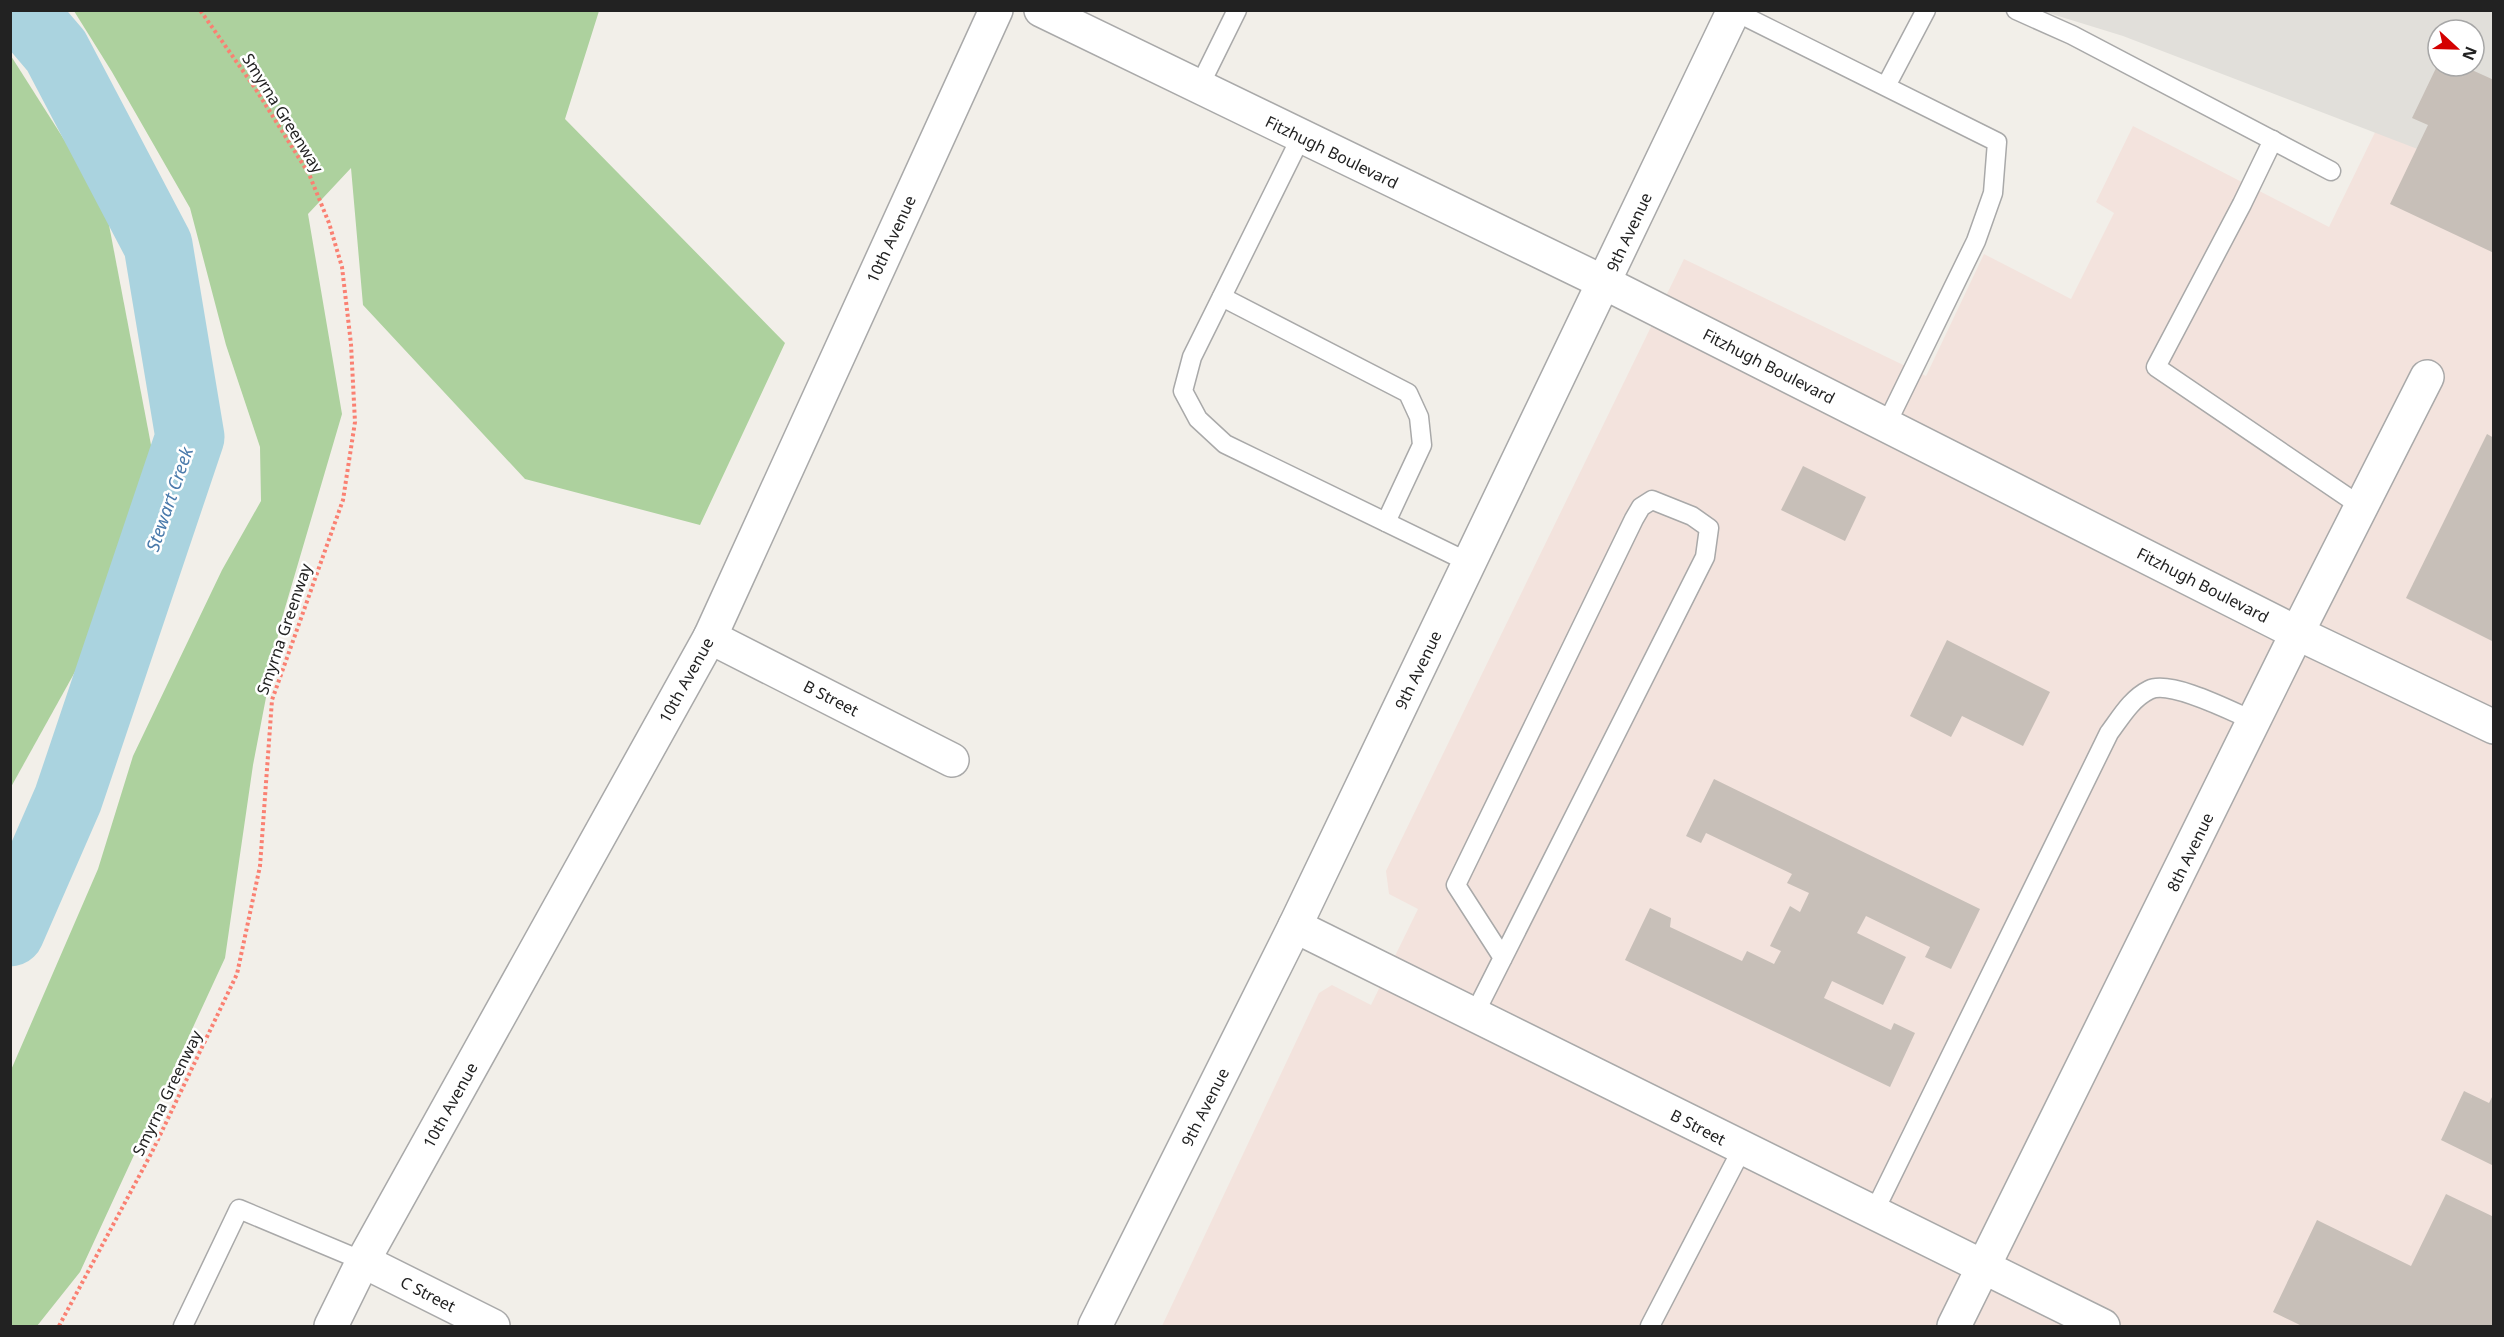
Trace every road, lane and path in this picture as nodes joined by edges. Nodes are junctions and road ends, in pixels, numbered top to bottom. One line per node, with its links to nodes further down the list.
1 (200, 10): 32 (path, Smyrna Greenway)
2 (996, 10): 21 (street, 10th Avenue)
3 (1041, 10): 9 (street, Fitzhugh Boulevard)
4 (1237, 10): 9 (lane)
5 (1926, 10): 8 (lane)
6 (2016, 10): 11 (lane)
7 (1734, 11): 8 (lane); 13 (street, 9th Avenue)
8 (1886, 86): 16 (lane)
9 (1199, 87): 10 (street, Fitzhugh Boulevard)
10 (1301, 137): 13 (street, Fitzhugh Boulevard); 14 (lane)
11 (2272, 140): 12 (lane); 17 (lane)
12 (2331, 171)
13 (1605, 284): 16 (street, Fitzhugh Boulevard); 19 (street, 9th Avenue)
14 (1222, 297): 18 (lane); 18 (lane)
15 (2427, 378): 17 (street, 8th Avenue)
16 (1886, 425): 20 (street, Fitzhugh Boulevard)
17 (2362, 507): 20 (street, 8th Avenue)
18 (1386, 522): 19 (lane)
19 (1470, 563): 25 (street, 9th Avenue)
20 (2297, 633): 22 (street, 8th Avenue); 23 (street, Fitzhugh Boulevard)
21 (710, 637): 24 (street, B Street); 30 (street, 10th Avenue)
22 (2254, 721): 29 (lane); 31 (street, 8th Avenue)
23 (2493, 728)
24 (952, 760)
25 (1295, 926): 27 (street, B Street); 36 (street, 9th Avenue)
26 (1503, 958): 26 (lane); 27 (lane)
27 (1474, 1015): 28 (street, B Street)
28 (1742, 1149): 29 (street, B Street); 37 (lane)
29 (1873, 1214): 31 (street, B Street)
30 (363, 1261): 33 (lane); 34 (street, 10th Avenue); 35 (street, C Street)
31 (1984, 1269): 38 (street, 8th Avenue); 39 (street, B Street)
32 (59, 1326)
33 (183, 1326)
34 (331, 1326)
35 (493, 1326)
36 (1095, 1326)
37 (1650, 1326)
38 (1954, 1326)
39 (2103, 1326)

